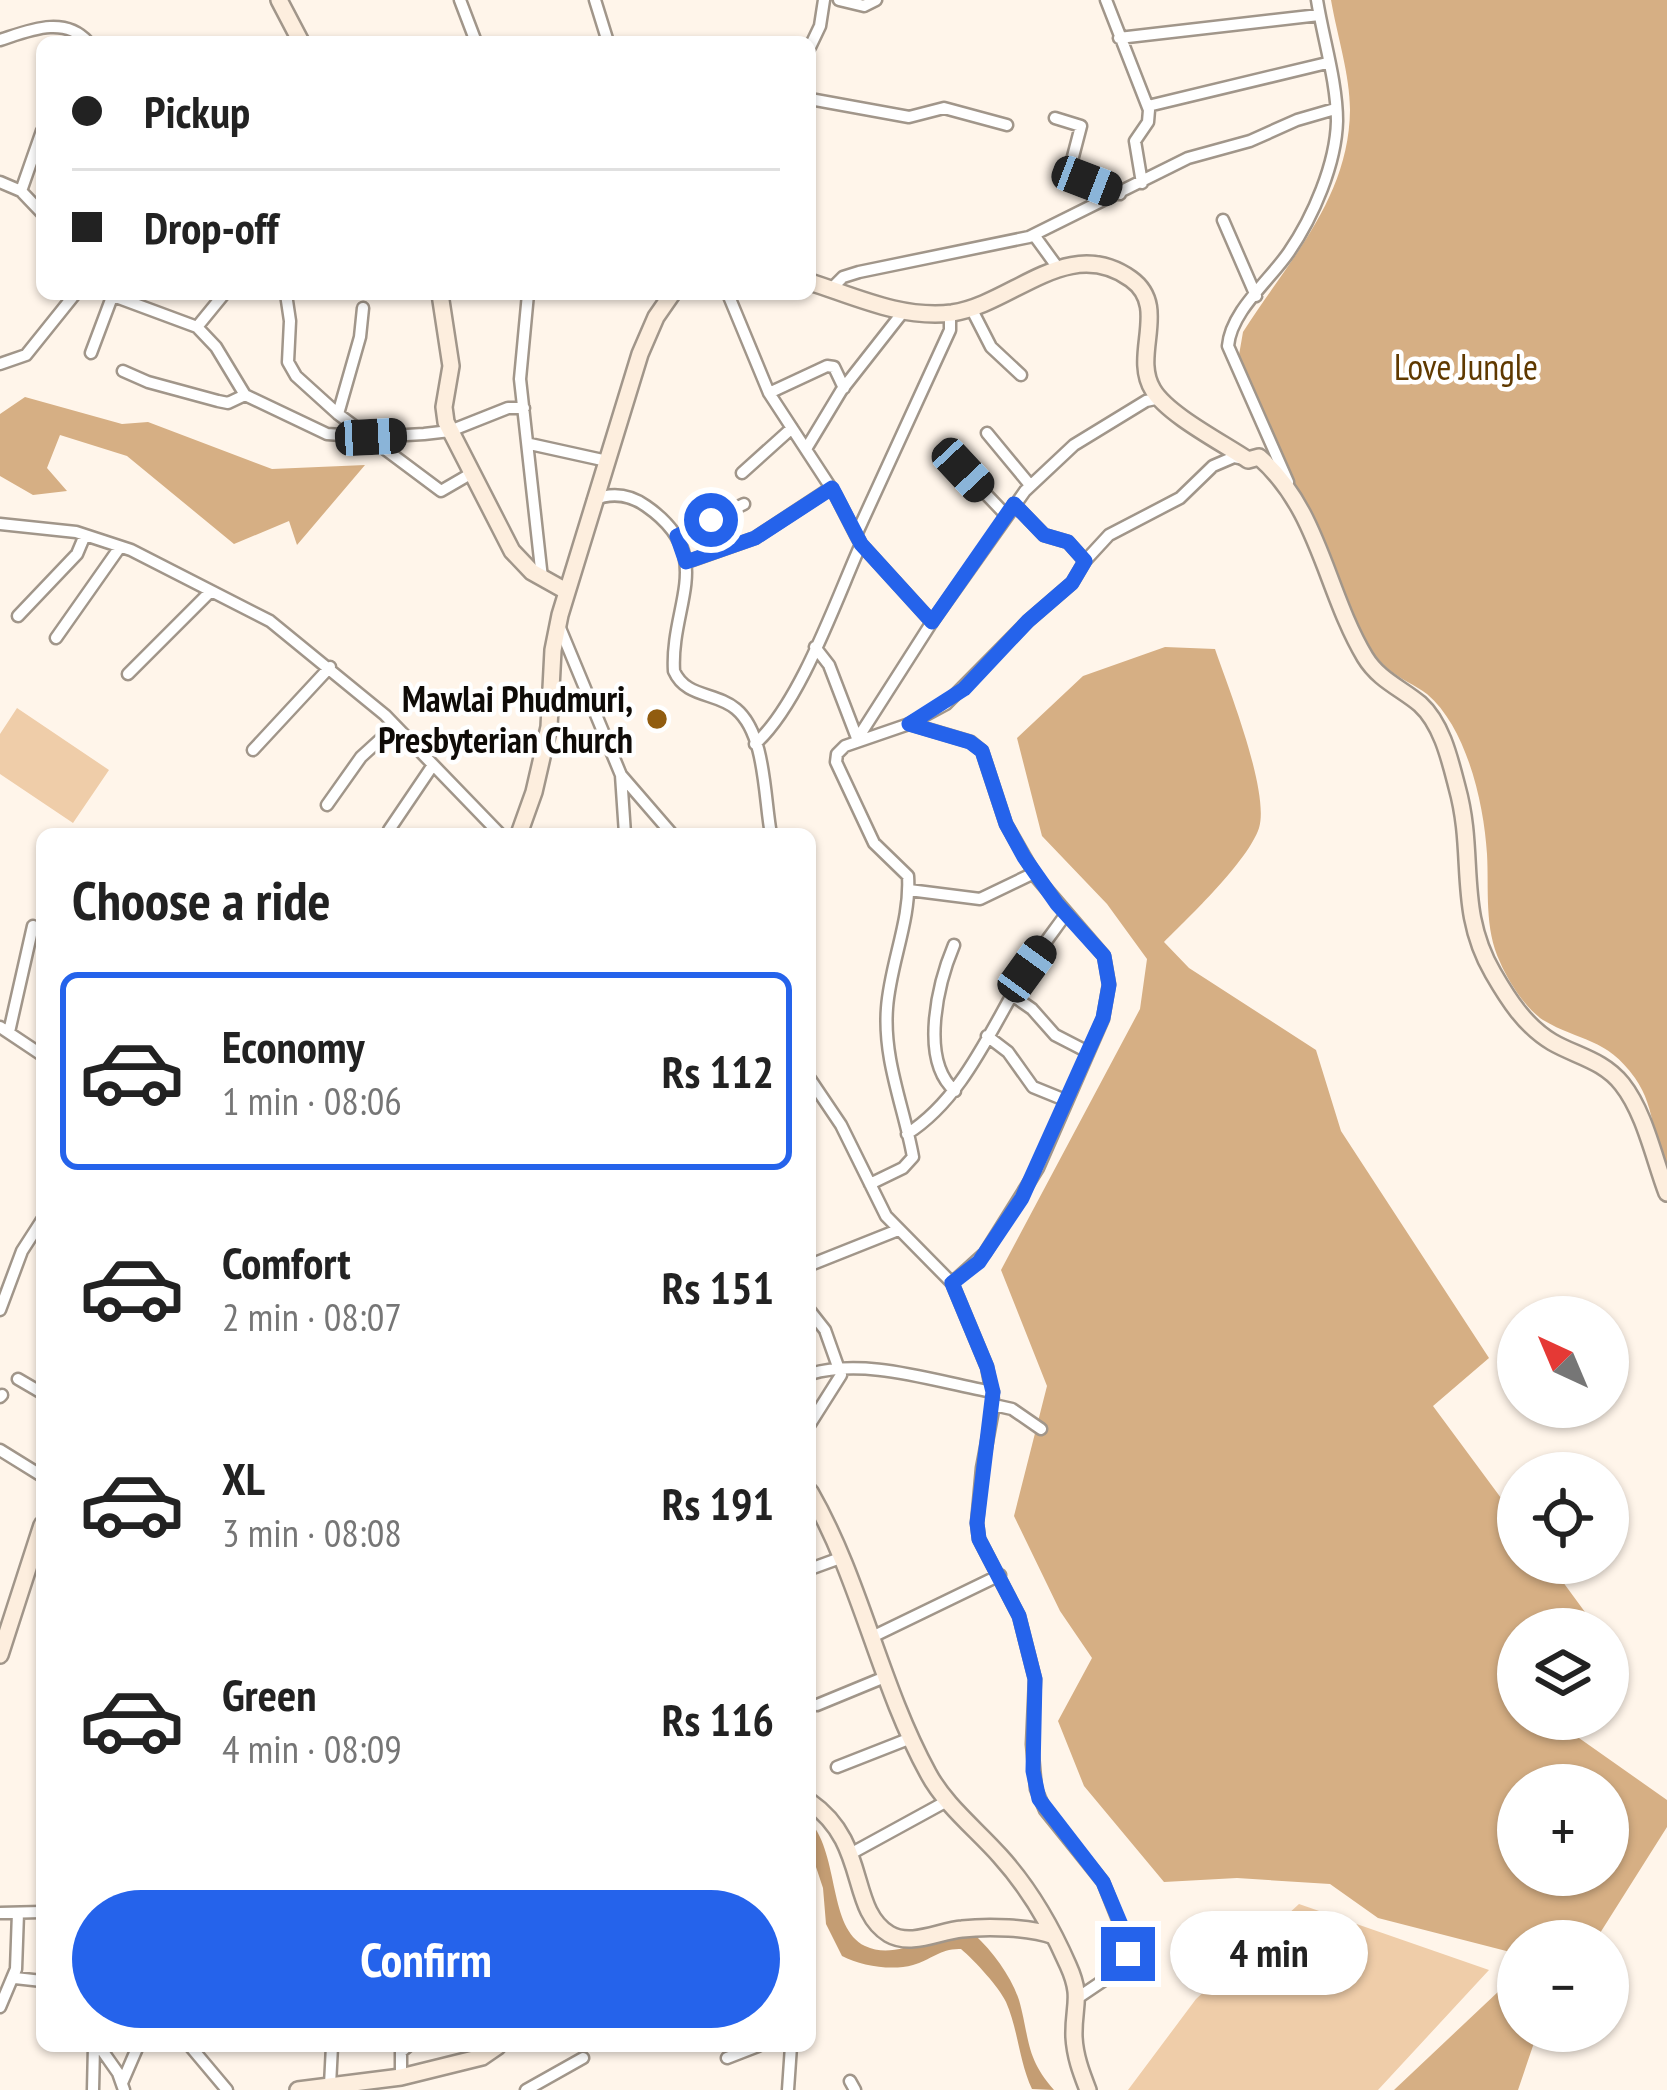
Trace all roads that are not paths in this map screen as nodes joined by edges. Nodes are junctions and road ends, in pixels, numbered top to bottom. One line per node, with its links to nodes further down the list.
1 (279, 0): 11 (street)
2 (460, 0): 12 (street)
3 (595, 0): 13 (street)
4 (824, 0): 14 (street)
5 (839, 0): 6 (street)
6 (876, 0)
7 (1106, 0): 15 (street)
8 (1317, 0): 9 (street)
9 (1319, 15): 15 (street); 17 (street)
10 (69, 36): 16 (street)
11 (298, 36)
12 (474, 36)
13 (606, 36)
14 (815, 36)
15 (1119, 38): 19 (street)
16 (0, 40)
17 (1327, 63): 19 (street); 20 (street)
18 (816, 100): 22 (street)
19 (1148, 106): 25 (street)
20 (1335, 109): 25 (street); 34 (street)
21 (1055, 118): 27 (street)
22 (1006, 125)
23 (36, 148): 26 (street)
24 (0, 182): 26 (street)
25 (1142, 183): 27 (street)
26 (21, 191): 28 (street)
27 (1120, 194): 30 (street)
28 (36, 207)
29 (1223, 220): 34 (street)
30 (1034, 235): 31 (street); 33 (street)
31 (1058, 268): 45 (street); 56 (street)
32 (816, 284): 33 (street)
33 (831, 289): 46 (street)
34 (1256, 296): 74 (street)
35 (70, 300): 50 (street)
36 (108, 300): 49 (street)
37 (124, 300): 48 (street)
38 (219, 300): 48 (street)
39 (287, 300): 58 (street)
40 (441, 300): 60 (street)
41 (527, 300): 57 (street)
42 (668, 300): 66 (street)
43 (730, 300): 54 (street)
44 (363, 308): 58 (street)
45 (971, 308): 47 (street); 52 (street)
46 (903, 312): 47 (street); 53 (street)
47 (950, 313): 79 (street)
48 (197, 327): 55 (street)
49 (91, 353)
50 (0, 364)
51 (123, 371): 55 (street)
52 (1021, 375)
53 (844, 388): 54 (street); 64 (street)
54 (769, 393): 59 (street)
55 (245, 395): 62 (street)
56 (1160, 398): 65 (street); 70 (street)
57 (524, 408): 60 (street); 63 (street)
58 (338, 414): 62 (street)
59 (792, 428): 64 (street); 69 (street)
60 (450, 431): 62 (street); 68 (street)
61 (987, 433): 70 (street)
62 (371, 437): 68 (street)
63 (530, 444): 66 (street); 83 (street)
64 (806, 448): 71 (street)
65 (1248, 460): 74 (street); 81 (street)
66 (608, 461): 72 (street)
67 (963, 470): 75 (street)
68 (472, 473): 83 (street)
69 (742, 473)
70 (1030, 485): 75 (street)
71 (832, 488): 79 (street); 82 (street)
72 (593, 500): 78 (street); 84 (street)
73 (745, 504): 78 (street)
74 (1300, 507): 122 (street)
75 (1010, 509): 81 (street); 87 (street)
76 (0, 524): 77 (street)
77 (85, 535): 80 (street); 86 (street)
78 (677, 536): 82 (street)
79 (858, 539): 87 (street); 90 (street)
80 (120, 547): 85 (street); 89 (street)
81 (1085, 561): 93 (street)
82 (686, 562): 96 (street)
83 (542, 578): 84 (street)
84 (566, 591): 88 (street)
85 (210, 592): 91 (street); 92 (street)
86 (18, 616)
87 (932, 622): 95 (street)
88 (558, 624): 99 (street); 103 (street)
89 (56, 638)
90 (815, 647): 95 (street); 96 (street)
91 (329, 667): 94 (street); 97 (street)
92 (128, 674)
93 (909, 724): 95 (street); 107 (street)
94 (394, 726): 98 (street); 100 (street)
95 (856, 739): 108 (street)
96 (755, 744): 106 (street)
97 (254, 750)
98 (434, 765): 101 (street); 102 (street)
99 (621, 775): 104 (street); 105 (street)
100 (327, 805)
101 (390, 828)
102 (494, 828)
103 (521, 828)
104 (625, 828)
105 (667, 828)
106 (770, 828)
107 (1034, 873): 108 (street); 109 (street)
108 (909, 890): 120 (street)
109 (1066, 914): 112 (street); 116 (street)
110 (33, 926): 113 (street)
111 (954, 945): 118 (street)
112 (1012, 995): 114 (street); 116 (street)
113 (5, 1029): 115 (street)
114 (987, 1036): 118 (street); 119 (street)
115 (36, 1051)
116 (1088, 1052): 119 (street)
117 (816, 1088): 121 (street)
118 (955, 1091): 120 (street)
119 (1065, 1100): 126 (street)
120 (908, 1134): 121 (street)
121 (870, 1184): 124 (street)
122 (1667, 1193)
123 (36, 1229): 127 (street)
124 (898, 1230): 125 (street); 126 (street)
125 (816, 1263)
126 (952, 1283): 133 (street)
127 (0, 1310)
128 (816, 1319): 129 (street)
129 (837, 1367): 130 (street); 133 (street); 134 (street)
130 (816, 1372)
131 (18, 1378): 132 (street)
132 (36, 1389)
133 (993, 1399): 135 (street); 142 (street)
134 (816, 1415)
135 (1041, 1429)
136 (0, 1450): 137 (street)
137 (36, 1471)
138 (816, 1504): 140 (street)
139 (36, 1544): 144 (street)
140 (843, 1557): 141 (street); 143 (street)
141 (816, 1567)
142 (1000, 1575): 143 (street); 158 (street)
143 (872, 1636): 145 (street)
144 (0, 1655)
145 (885, 1677): 146 (street); 147 (street)
146 (817, 1705)
147 (911, 1738): 148 (street); 149 (street)
148 (837, 1767)
149 (947, 1801): 151 (street); 155 (street)
150 (816, 1811): 151 (street)
151 (852, 1852): 155 (street)
152 (36, 1912): 154 (street)
153 (0, 1913): 154 (street)
154 (17, 1913): 156 (street)
155 (1054, 1936): 158 (street)
156 (14, 1978): 157 (street); 159 (street)
157 (36, 1980)
158 (1079, 1997): 182 (street)
159 (0, 2007)
160 (96, 2052): 177 (street)
161 (100, 2052): 175 (street)
162 (136, 2052): 175 (street)
163 (196, 2052): 172 (street)
164 (209, 2052): 172 (street)
165 (332, 2052): 174 (street)
166 (401, 2052): 173 (street)
167 (489, 2052): 173 (street)
168 (742, 2052): 171 (street)
169 (791, 2052): 181 (street)
170 (583, 2058): 180 (street)
171 (727, 2058)
172 (203, 2060): 178 (street)
173 (400, 2077): 176 (street)
174 (329, 2085): 176 (street); 179 (street)
175 (123, 2086)
176 (365, 2086)
177 (93, 2090)
178 (226, 2090)
179 (298, 2090)
180 (526, 2090)
181 (788, 2090)
182 (1088, 2090)

